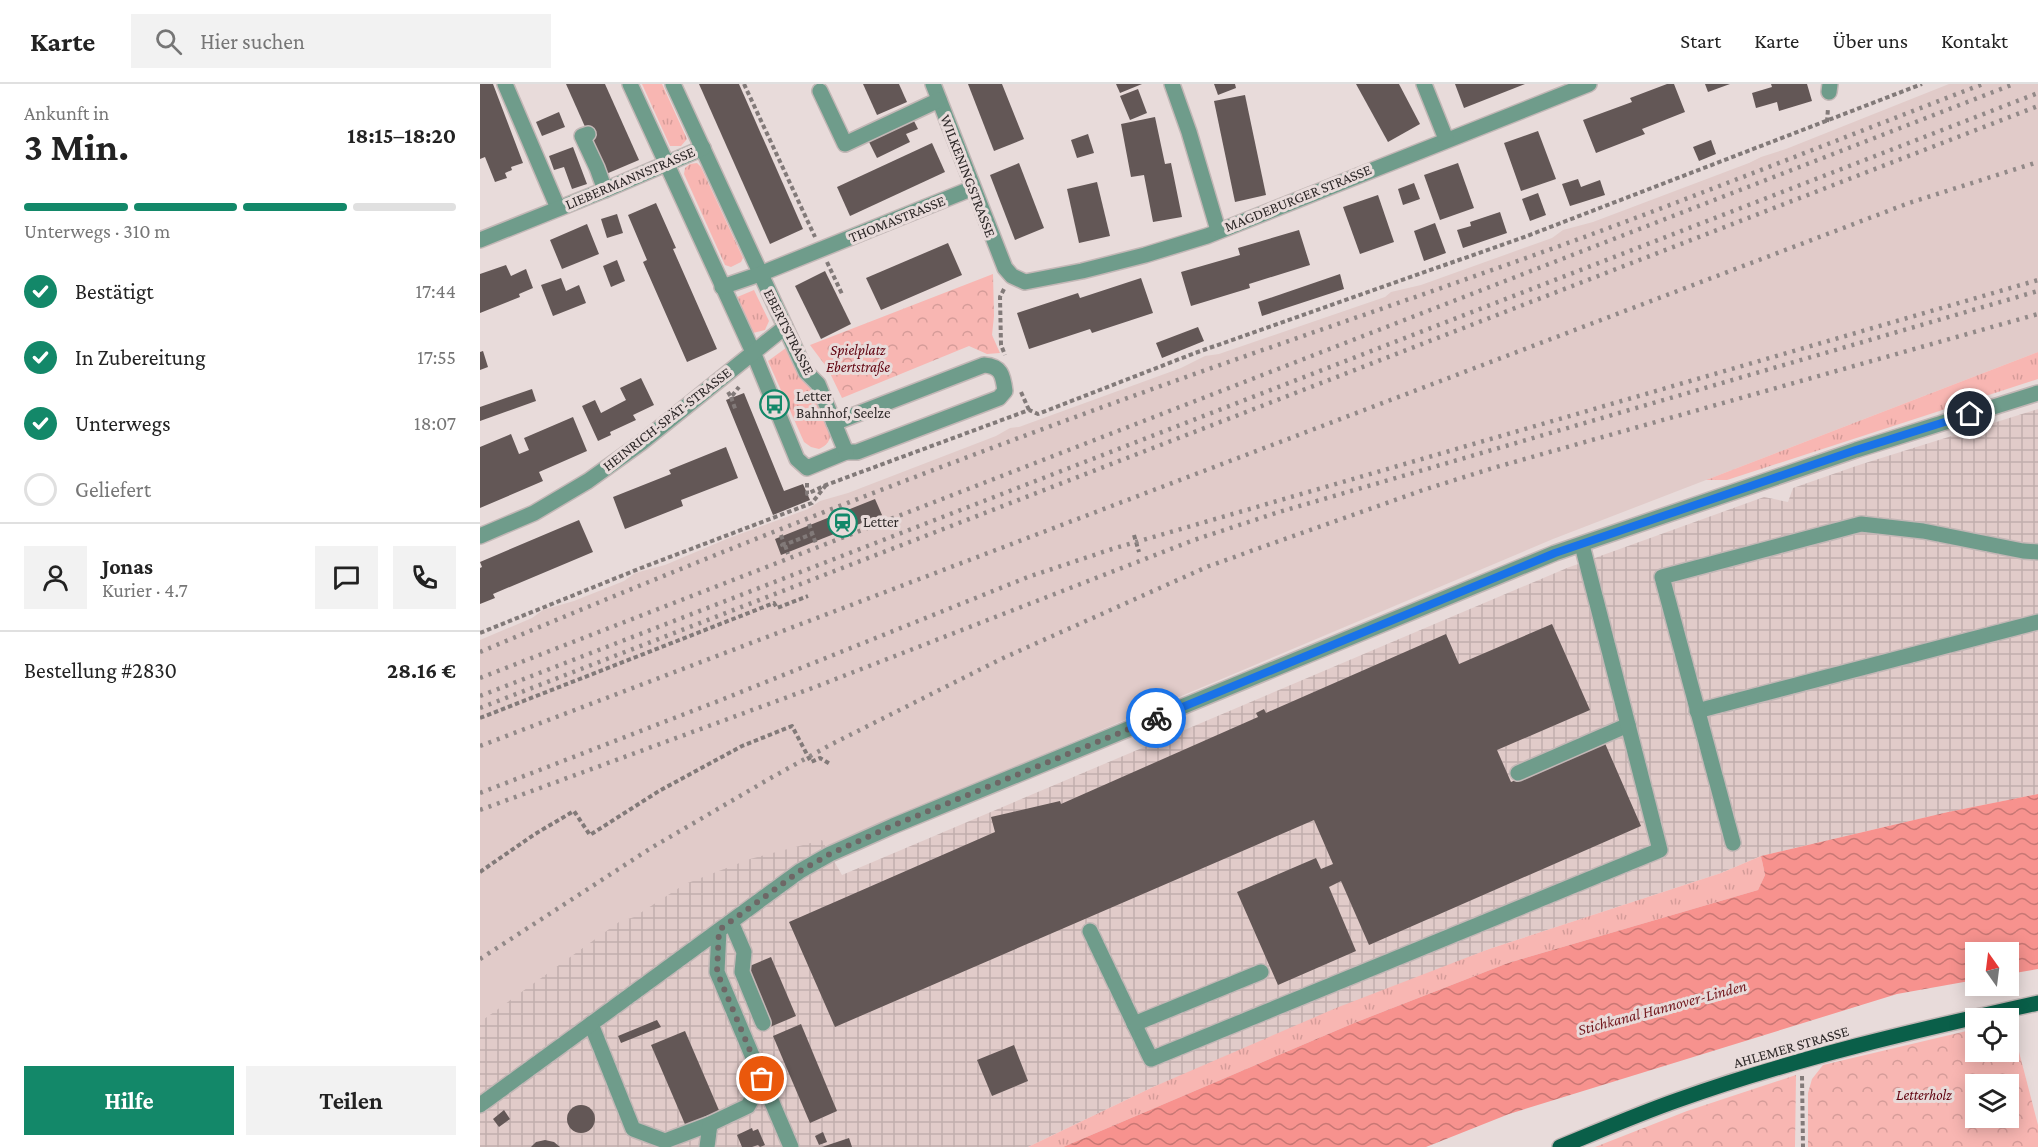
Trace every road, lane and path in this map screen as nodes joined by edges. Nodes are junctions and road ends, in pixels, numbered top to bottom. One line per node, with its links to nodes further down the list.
1 (506, 84): 18 (street, LIEBERMANNSTRASSE)
2 (630, 84): 15 (street)
3 (673, 84): 14 (street, EBERTSTRASSE)
4 (744, 84): 21 (path)
5 (933, 84): 11 (street, WILKENINGSTRASSE)
6 (1172, 84): 19 (street)
7 (1424, 84): 13 (street)
8 (1589, 84): 13 (street, MAGDEBURGER STRASSE)
9 (1922, 84): 32 (path)
10 (820, 91): 11 (street)
11 (939, 100): 16 (street, WILKENINGSTRASSE)
12 (588, 134): 17 (street)
13 (1446, 139): 19 (street, MAGDEBURGER STRASSE)
14 (703, 148): 15 (street, LIEBERMANNSTRASSE); 23 (street, EBERTSTRASSE)
15 (667, 164): 17 (street, LIEBERMANNSTRASSE); 24 (street)
16 (973, 188): 21 (street, THOMASTRASSE); 22 (street, WILKENINGSTRASSE)
17 (604, 190): 18 (street, LIEBERMANNSTRASSE)
18 (558, 208): 20 (street, LIEBERMANNSTRASSE)
19 (1218, 230): 22 (street, MAGDEBURGER STRASSE)
20 (480, 240)
21 (821, 249): 23 (street, THOMASTRASSE); 25 (path)
22 (1008, 272): 28 (path)
23 (760, 274): 24 (street, THOMASTRASSE); 26 (street, EBERTSTRASSE)
24 (722, 287): 27 (street)
25 (842, 294)
26 (785, 327): 27 (street, HEINRICH-SPÄT-STRASSE); 34 (street, EBERTSTRASSE)
27 (753, 352): 35 (street); 40 (street, HEINRICH-SPÄT-STRASSE)
28 (1005, 356)
29 (1019, 388): 32 (path)
30 (2038, 393): 43 (street)
31 (731, 397): 33 (path)
32 (1029, 410): 49 (path)
33 (736, 411)
34 (834, 423): 35 (street, EBERTSTRASSE); 35 (street)
35 (846, 452)
36 (809, 524): 37 (path)
37 (812, 534): 41 (path); 42 (path)
38 (781, 535): 46 (path)
39 (1134, 535): 44 (path)
40 (480, 536)
41 (789, 543)
42 (816, 544)
43 (1582, 544): 52 (street); 57 (street)
44 (1139, 552)
45 (2038, 552): 50 (street)
46 (788, 554)
47 (808, 596): 51 (path)
48 (2038, 622): 50 (street)
49 (480, 633)
50 (1697, 711): 55 (street)
51 (480, 718)
52 (1628, 725): 54 (street); 63 (street)
53 (830, 764): 56 (path)
54 (1518, 773)
55 (1733, 843)
56 (480, 872)
57 (725, 926): 61 (street); 62 (street); 65 (street)
58 (1090, 931): 63 (street)
59 (1261, 972): 63 (street)
60 (2038, 1003): 64 (main road, AHLEMER STRASSE)
61 (763, 1023)
62 (591, 1024): 66 (street); 67 (street)
63 (1134, 1024)
64 (1802, 1061): 70 (main road, AHLEMER STRASSE); 71 (path)
65 (762, 1079): 67 (street); 69 (street)
66 (480, 1105)
67 (710, 1124): 68 (street)
68 (707, 1147)
69 (791, 1147)
70 (1560, 1147)
71 (1803, 1147)

